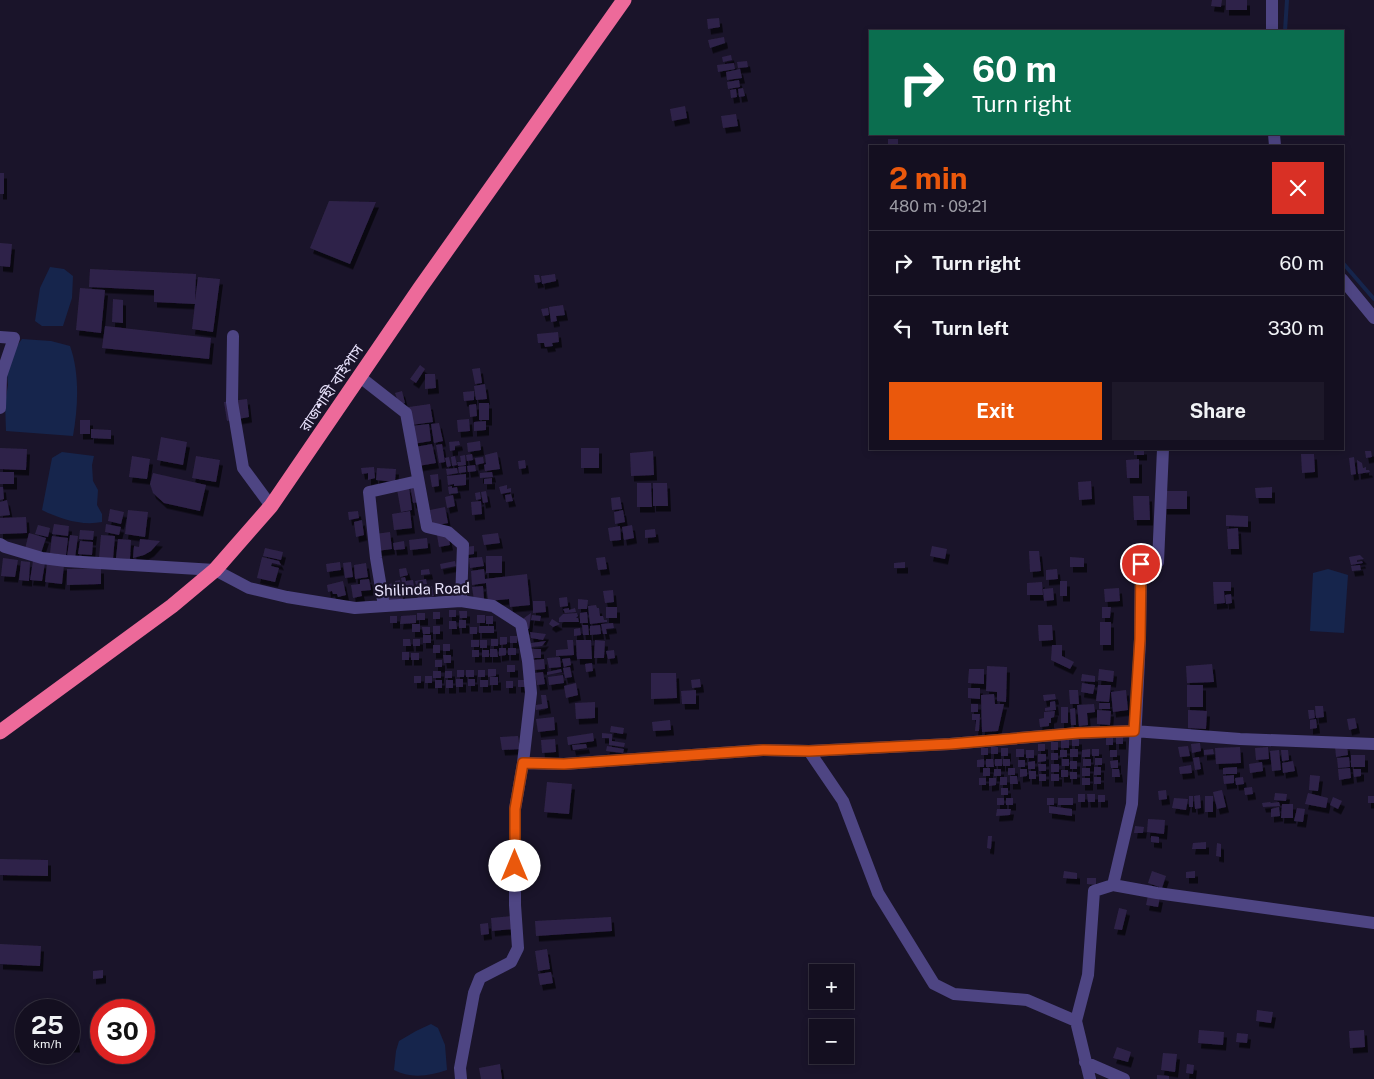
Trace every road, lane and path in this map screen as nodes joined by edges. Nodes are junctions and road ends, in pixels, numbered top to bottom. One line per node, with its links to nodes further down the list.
1 (624, 0): 8 (highway, রাজশাহী বাইপাস)
2 (1272, 0): 3 (street)
3 (1272, 30)
4 (1344, 281): 5 (street)
5 (1374, 318)
6 (233, 336): 12 (street)
7 (0, 337): 9 (street)
8 (360, 377): 11 (street); 12 (highway, রাজশাহী বাইপাস)
9 (0, 408)
10 (1163, 450): 17 (street)
11 (418, 481): 15 (street); 16 (street)
12 (271, 506): 14 (highway, রাজশাহী বাইপাস)
13 (0, 544): 14 (street)
14 (215, 570): 16 (street, Shilinda Road); 18 (highway, রাজশাহী বাইপাস)
15 (461, 601): 16 (street, Shilinda Road); 21 (street, Shilinda Road)
16 (384, 606)
17 (1134, 731): 19 (street); 20 (street); 22 (street)
18 (0, 732)
19 (1374, 744)
20 (809, 751): 21 (street); 24 (street)
21 (523, 763): 26 (street, Shilinda Road)
22 (1113, 884): 23 (street); 24 (street)
23 (1374, 923)
24 (1076, 1021): 25 (street)
25 (1085, 1062): 27 (street); 28 (street)
26 (461, 1079)
27 (1090, 1079)
28 (1124, 1079)

